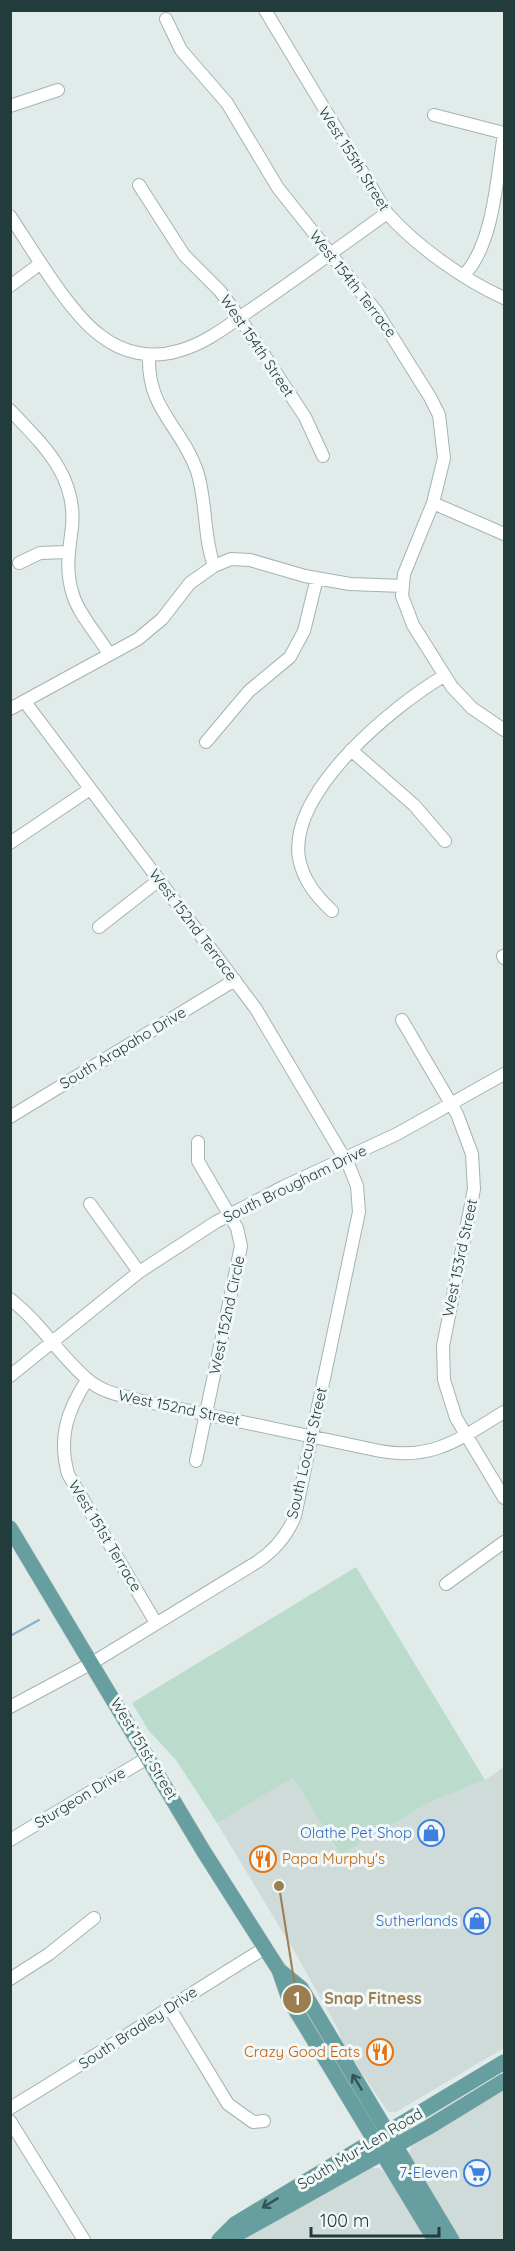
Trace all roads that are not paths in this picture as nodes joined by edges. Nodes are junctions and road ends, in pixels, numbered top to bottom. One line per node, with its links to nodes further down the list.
1 (265, 10): 8 (street, West 155th Street)
2 (166, 19): 10 (street, West 154th Terrace)
3 (58, 90): 4 (street)
4 (10, 106)
5 (434, 115): 6 (street)
6 (504, 134): 12 (street)
7 (139, 185): 15 (street, West 154th Street)
8 (387, 213): 10 (street); 12 (street, West 155th Street)
9 (10, 216): 11 (street)
10 (330, 254): 15 (street); 19 (street, West 154th Terrace)
11 (41, 263): 13 (street); 16 (street)
12 (464, 275): 14 (street, West 155th Street)
13 (10, 286)
14 (504, 298)
15 (239, 317): 16 (street); 18 (street, West 154th Street)
16 (149, 355): 23 (street)
17 (12, 415): 21 (street)
18 (323, 456)
19 (433, 503): 20 (street); 25 (street)
20 (504, 534)
21 (67, 552): 22 (street); 26 (street)
22 (19, 563)
23 (214, 566): 24 (street); 26 (street)
24 (317, 578): 25 (street); 31 (street)
25 (403, 585): 27 (street)
26 (109, 654): 28 (street)
27 (444, 676): 30 (street); 32 (street)
28 (25, 702): 29 (street); 33 (street, West 152nd Terrace)
29 (10, 709)
30 (504, 730)
31 (206, 742)
32 (351, 750): 34 (street); 37 (street)
33 (90, 789): 35 (street); 36 (street, West 152nd Terrace)
34 (445, 841)
35 (10, 843)
36 (159, 880): 38 (street); 39 (street, West 152nd Terrace)
37 (332, 911)
38 (99, 927)
39 (235, 980): 43 (street, South Arapaho Drive); 45 (street, West 152nd Terrace)
40 (402, 1020): 42 (street, West 153rd Street)
41 (504, 1074): 42 (street, South Brougham Drive)
42 (452, 1106): 45 (street, South Brougham Drive); 55 (street, West 153rd Street)
43 (10, 1117)
44 (198, 1142): 47 (street, West 152nd Circle)
45 (344, 1159): 47 (street, South Brougham Drive); 56 (street, South Locust Street)
46 (90, 1204): 48 (street)
47 (229, 1215): 48 (street, South Brougham Drive); 54 (street, West 152nd Circle)
48 (139, 1272): 50 (street, South Brougham Drive)
49 (10, 1299): 50 (street, West 152nd Street)
50 (53, 1341): 51 (street, South Brougham Drive); 52 (street, West 152nd Street)
51 (10, 1376)
52 (87, 1380): 54 (street, West 152nd Street); 62 (street, West 151st Terrace)
53 (504, 1412): 55 (street, West 152nd Street)
54 (206, 1414): 56 (street, West 152nd Street); 57 (street, West 152nd Circle)
55 (466, 1435): 56 (street, West 152nd Street); 58 (street, West 153rd Street)
56 (312, 1437): 62 (street, South Locust Street)
57 (195, 1461)
58 (504, 1498)
59 (10, 1528): 63 (main road, West 151st Street)
60 (504, 1542): 61 (street)
61 (446, 1584)
62 (156, 1623): 63 (street, South Locust Street)
63 (92, 1662): 64 (street, South Locust Street); 65 (main road, West 151st Street)
64 (10, 1707)
65 (149, 1756): 66 (street, Sturgeon Drive); 68 (main road, West 151st Street)
66 (10, 1840)
67 (94, 1918): 69 (street)
68 (265, 1948): 70 (street, South Bradley Drive); 78 (main road, West 151st Street)
69 (10, 1979)
70 (169, 2007): 75 (street, South Bradley Drive); 77 (street)
71 (504, 2062): 78 (main road, South Mur-Len Road)
72 (504, 2072): 74 (main road)
73 (504, 2081): 74 (main road, South Mur-Len Road)
74 (475, 2099): 78 (main road, South Mur-Len Road)
75 (10, 2108)
76 (10, 2121): 79 (street)
77 (264, 2121)
78 (385, 2143): 80 (main road, South Mur-Len Road, one-way to 80); 81 (main road, South Mur-Len Road); 82 (main road); 83 (main road)
79 (83, 2240)
80 (219, 2241)
81 (226, 2241)
82 (435, 2241)
83 (452, 2241)

